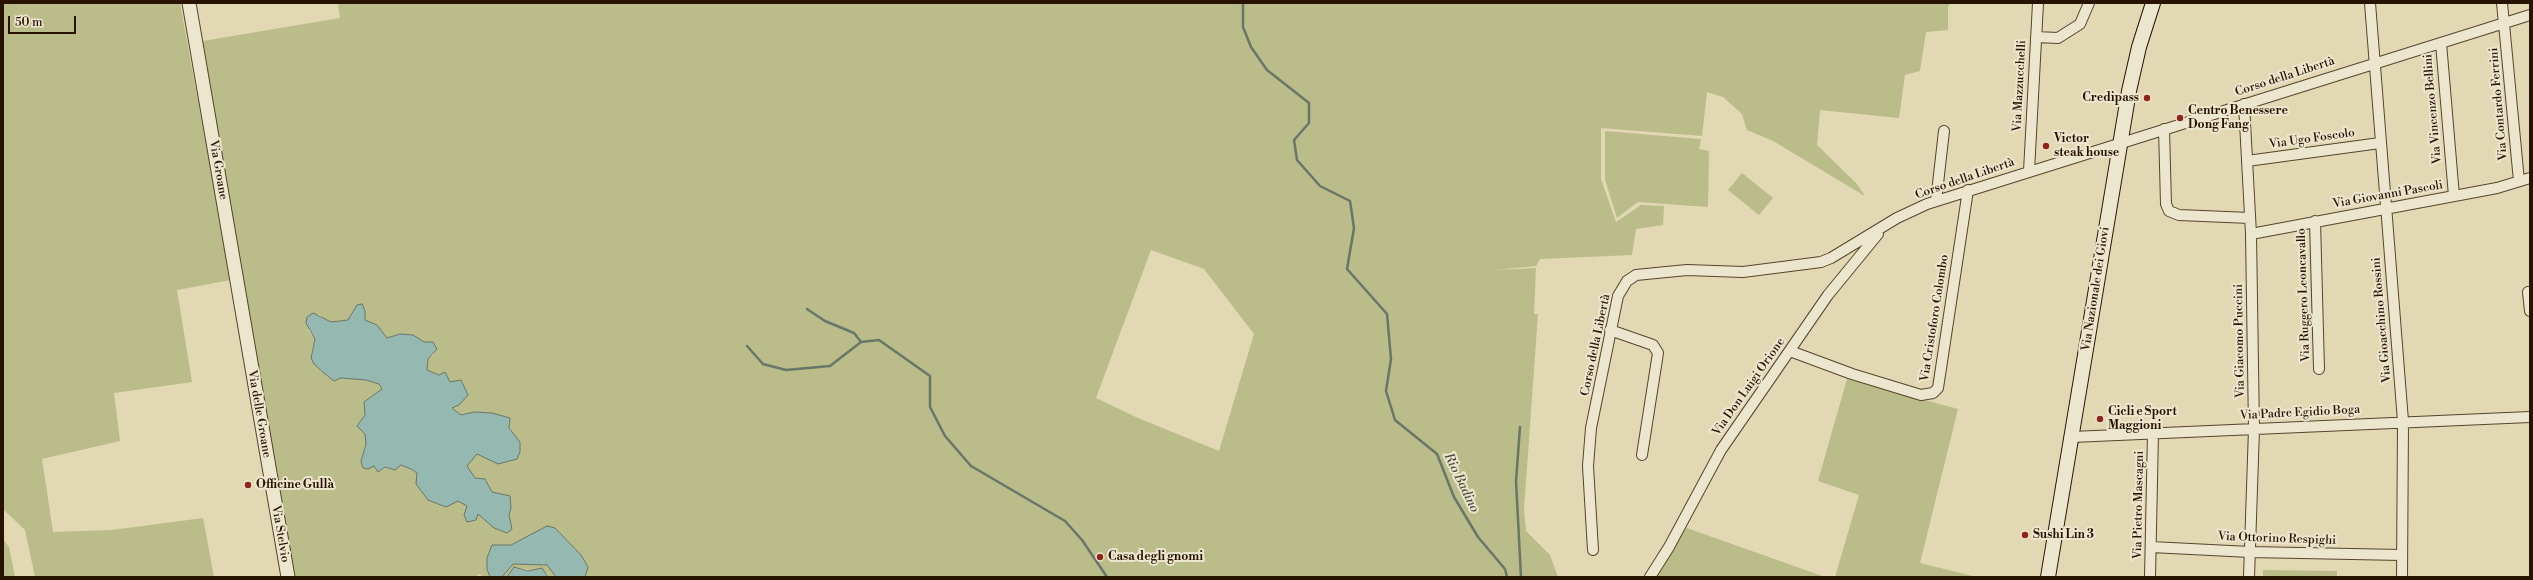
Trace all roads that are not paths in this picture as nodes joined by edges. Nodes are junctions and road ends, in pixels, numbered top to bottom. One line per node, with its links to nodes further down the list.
1 (189, 3): 32 (street, Via Groane)
2 (2038, 3): 9 (street, Via Mazzucchelli)
3 (2089, 3): 9 (street)
4 (2154, 3): 15 (main road, Via Nazionale dei Giovi)
5 (2370, 3): 11 (street, Via Gioacchino Rossini)
6 (2502, 3): 8 (street, Via Contardo Ferrini)
7 (2530, 15): 8 (street, Corso della Libertà)
8 (2504, 23): 10 (street, Corso della Libertà); 20 (street, Via Contardo Ferrini)
9 (2036, 37): 18 (street, Via Mazzucchelli)
10 (2441, 43): 11 (street, Corso della Libertà); 22 (street, Via Vincenzo Bellini)
11 (2374, 62): 12 (street, Corso della Libertà); 16 (street, Via Gioacchino Rossini)
12 (2244, 104): 13 (street, Corso della Libertà); 17 (street, Via Giacomo Puccini)
13 (2164, 129): 15 (street, Corso della Libertà); 25 (street)
14 (1944, 131): 23 (street)
15 (2120, 143): 18 (street, Corso della Libertà); 39 (main road, Via Nazionale dei Giovi)
16 (2380, 143): 17 (street, Via Ugo Foscolo); 24 (street, Via Gioacchino Rossini)
17 (2247, 161): 25 (street, Via Giacomo Puccini)
18 (2029, 171): 21 (street, Corso della Libertà)
19 (2530, 178): 20 (street, Via Giovanni Pascoli)
20 (2519, 181): 22 (street, Via Giovanni Pascoli)
21 (1968, 190): 23 (street, Corso della Libertà); 33 (street, Via Cristoforo Colombo)
22 (2454, 196): 24 (street, Via Giovanni Pascoli)
23 (1936, 201): 27 (street, Corso della Libertà)
24 (2387, 208): 26 (street, Via Giovanni Pascoli); 36 (street, Via Gioacchino Rossini)
25 (2250, 218): 28 (street, Via Giacomo Puccini)
26 (2315, 221): 28 (street, Via Giovanni Pascoli); 34 (street, Via Ruggero Leoncavallo)
27 (1888, 224): 31 (street, Corso della Libertà); 33 (street, Via Don Luigi Orione)
28 (2251, 234): 37 (street, Via Giacomo Puccini)
29 (2528, 292): 30 (street)
30 (2530, 311)
31 (1610, 330): 40 (street); 43 (street, Corso della Libertà)
32 (246, 337): 41 (street, Via delle Groane)
33 (1790, 351): 47 (street, Via Don Luigi Orione)
34 (2319, 369)
35 (2530, 417): 36 (street, Via Padre Egidio Boga)
36 (2403, 421): 37 (street, Via Padre Egidio Boga); 45 (street, Via Gioacchino Rossini)
37 (2254, 429): 38 (street, Via Padre Egidio Boga); 44 (street, Via Giacomo Puccini)
38 (2153, 434): 39 (street, Via Padre Egidio Boga); 42 (street, Via Pietro Mascagni)
39 (2072, 437): 48 (main road, Via Nazionale dei Giovi)
40 (1642, 455)
41 (273, 491): 46 (street, Via Stelvio)
42 (2152, 547): 44 (street, Via Ottorino Respighi); 49 (street, Via Pietro Mascagni)
43 (1593, 550)
44 (2250, 552): 45 (street, Via Ottorino Respighi); 50 (street, Via Giacomo Puccini)
45 (2402, 556): 51 (street, Via Gioacchino Rossini)
46 (288, 577)
47 (1650, 577)
48 (2048, 577)
49 (2150, 577)
50 (2249, 577)
51 (2402, 577)

